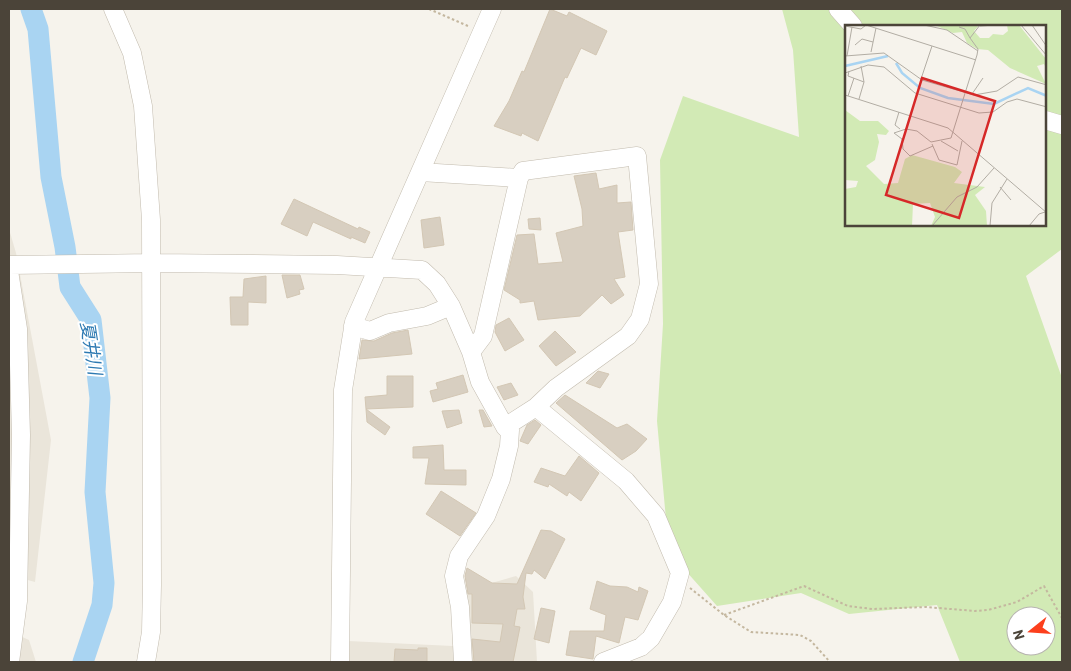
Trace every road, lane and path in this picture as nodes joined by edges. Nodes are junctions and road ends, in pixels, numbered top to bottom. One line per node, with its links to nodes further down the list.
1 (113, 9): 11 (street)
2 (429, 9): 6 (path)
3 (492, 9): 6 (street)
4 (838, 9): 5 (street)
5 (852, 25)
6 (482, 32): 9 (street)
7 (1046, 120): 8 (street)
8 (1062, 125)
9 (420, 172): 10 (street); 13 (street)
10 (519, 178): 17 (street); 19 (street)
11 (148, 263): 12 (street); 13 (street); 26 (street)
12 (9, 265)
13 (379, 269): 15 (street); 16 (street)
14 (9, 271): 18 (street)
15 (451, 306): 16 (street); 17 (street)
16 (353, 326): 27 (street)
17 (471, 352): 20 (street)
18 (14, 397): 21 (street)
19 (536, 407): 20 (street); 22 (street)
20 (505, 427): 28 (street)
21 (14, 498): 25 (street)
22 (679, 579): 23 (path); 29 (street)
23 (724, 615): 24 (path); 30 (path)
24 (1062, 618)
25 (10, 662)
26 (146, 662)
27 (340, 662)
28 (463, 662)
29 (603, 662)
30 (830, 662)

